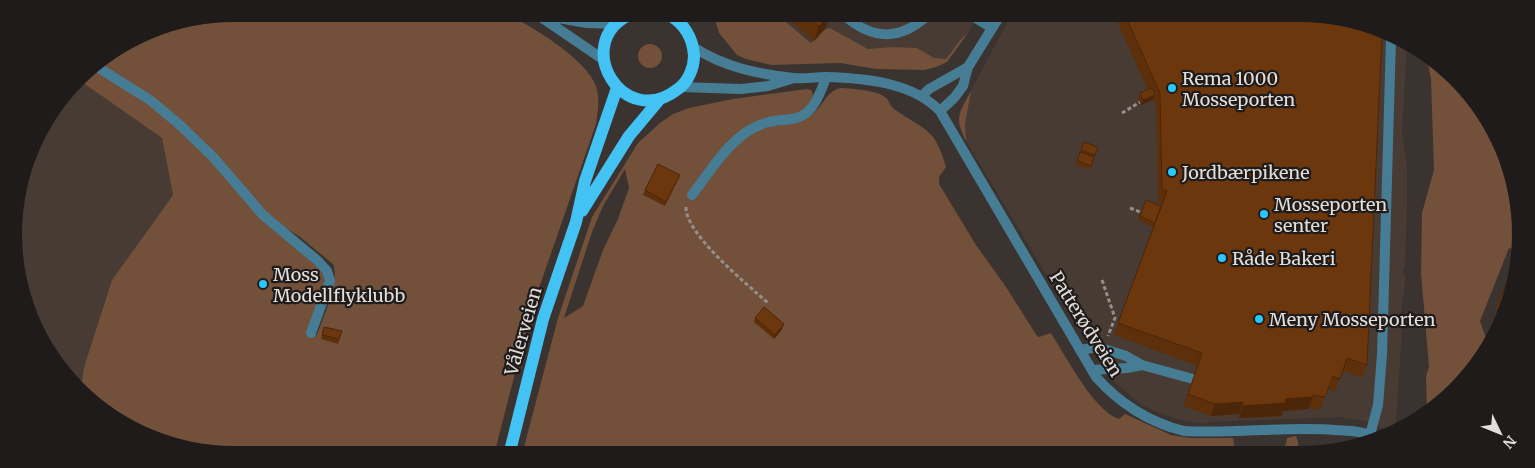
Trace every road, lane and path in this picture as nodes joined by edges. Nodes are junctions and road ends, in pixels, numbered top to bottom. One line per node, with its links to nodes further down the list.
1 (550, 22): 13 (street)
2 (581, 22): 9 (street)
3 (620, 22): 9 (main road)
4 (684, 22): 12 (main road)
5 (852, 22): 6 (street)
6 (920, 22)
7 (982, 22): 10 (street)
8 (996, 22): 10 (street)
9 (617, 24): 13 (main road)
10 (992, 28): 14 (street)
11 (1392, 43): 37 (street)
12 (693, 46): 17 (street, Patterødveien); 18 (main road)
13 (604, 60): 19 (main road)
14 (968, 66): 20 (street); 23 (street)
15 (101, 69): 31 (street)
16 (826, 77): 17 (street, Patterødveien); 20 (street, Patterødveien); 25 (street)
17 (797, 78): 18 (street, Patterødveien)
18 (681, 87): 21 (main road)
19 (617, 88): 21 (main road); 28 (main road, Vålerveien)
20 (922, 96): 23 (street, Patterødveien)
21 (660, 99): 28 (main road, Vålerveien)
22 (1146, 99): 24 (path)
23 (940, 111): 33 (street, Patterødveien)
24 (1122, 113)
25 (692, 194): 30 (path)
26 (1130, 208): 27 (path)
27 (1149, 215)
28 (576, 222): 39 (main road, Vålerveien)
29 (1102, 280): 32 (path)
30 (768, 303)
31 (311, 333)
32 (1114, 341)
33 (1080, 350): 34 (street); 35 (street, Patterødveien)
34 (1142, 365): 35 (street); 36 (street)
35 (1092, 370): 38 (street, Patterødveien)
36 (1212, 380)
37 (1375, 432)
38 (1368, 434)
39 (511, 446)

